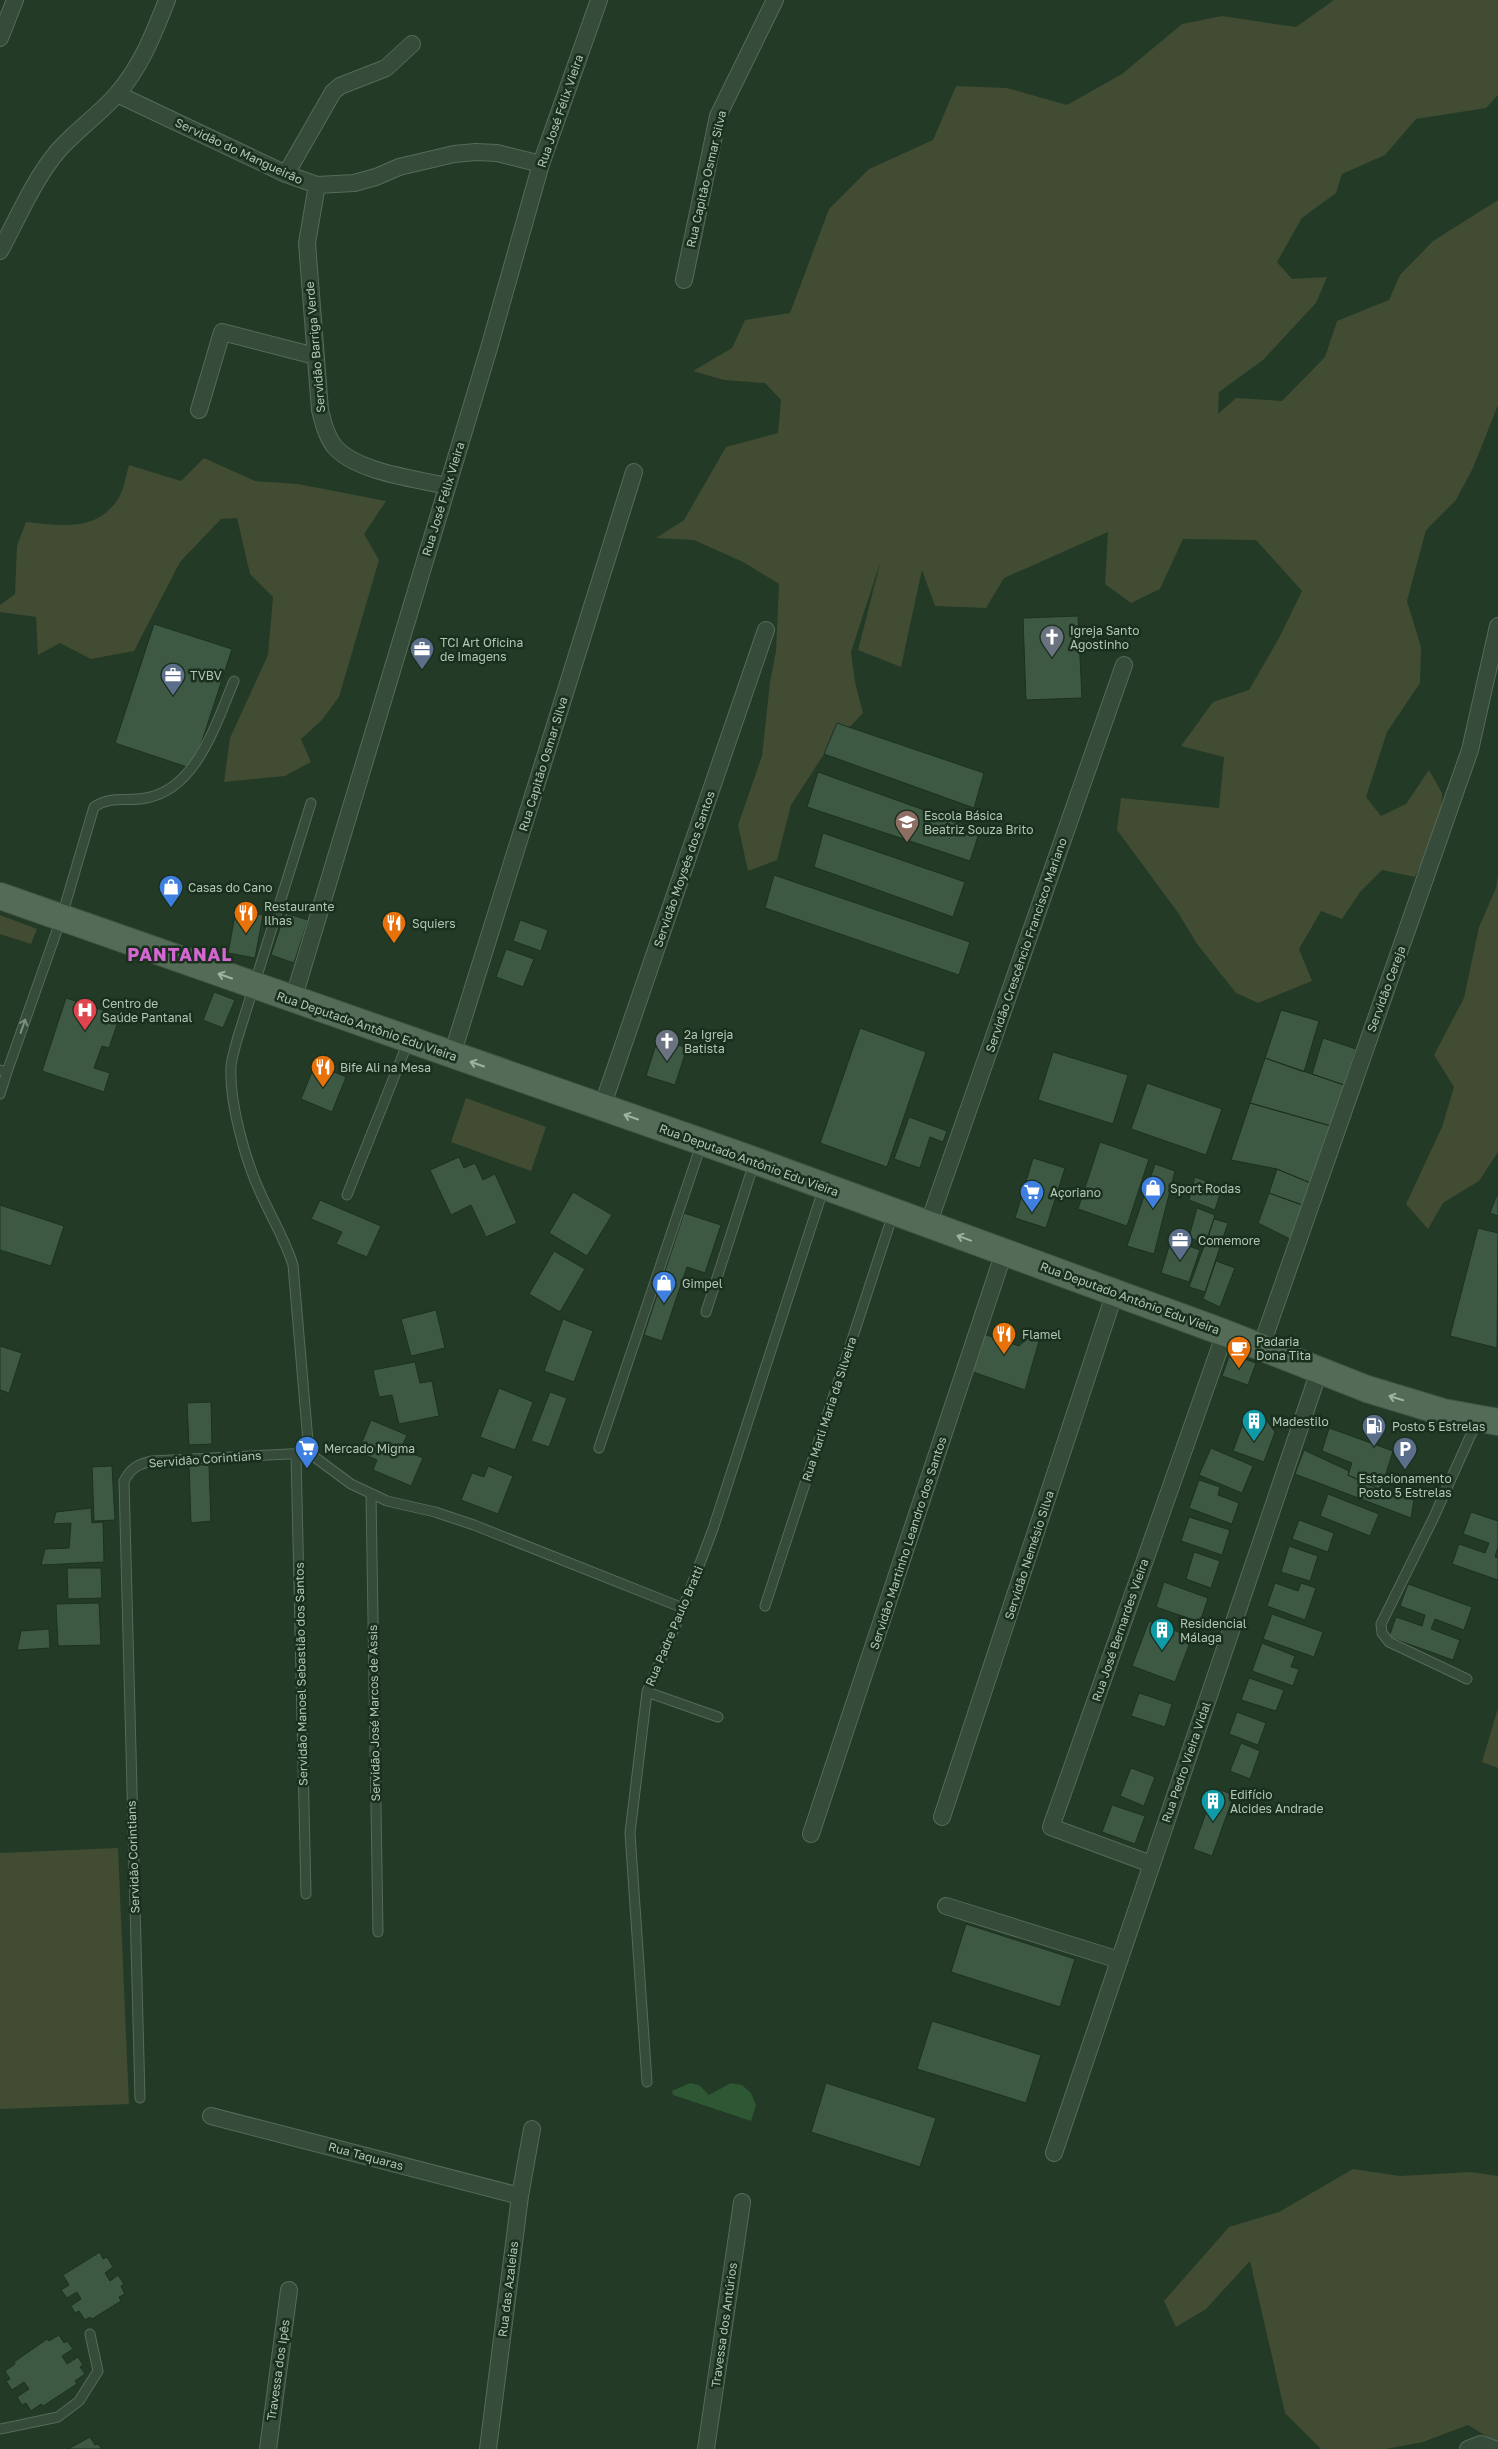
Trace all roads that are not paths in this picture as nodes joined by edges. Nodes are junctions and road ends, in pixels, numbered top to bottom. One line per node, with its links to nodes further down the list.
1 (15, 0): 5 (street)
2 (166, 0): 7 (street)
3 (599, 0): 8 (street, Rua José Félix Vieira)
4 (775, 0): 13 (street, Rua Capitão Osmar Silva)
5 (0, 38)
6 (412, 44): 9 (street)
7 (118, 94): 9 (street, Servidão do Mangueirão); 11 (street)
8 (541, 164): 10 (street, Servidão do Mangueirão); 17 (street, Rua José Félix Vieira)
9 (286, 174): 10 (street, Servidão do Mangueirão)
10 (317, 184): 14 (street, Servidão Barriga Verde)
11 (4, 234): 12 (street)
12 (0, 251)
13 (684, 280)
14 (315, 356): 15 (street); 17 (street, Servidão Barriga Verde)
15 (198, 410)
16 (634, 472): 28 (street, Rua Capitão Osmar Silva)
17 (446, 486): 26 (street, Rua José Félix Vieira)
18 (1498, 626): 42 (street, Servidão Cereja)
19 (766, 630): 31 (street, Servidão Moysés dos Santos)
20 (1124, 665): 37 (street, Servidão Crescêncio Francisco Mariano)
21 (234, 681): 24 (lane)
22 (310, 803): 25 (lane)
23 (0, 896): 24 (main road, Rua Deputado Antônio Edu Vieira)
24 (60, 919): 25 (main road, Rua Deputado Antônio Edu Vieira, one-way to 24); 29 (lane, one-way to 24)
25 (254, 986): 26 (main road, Rua Deputado Antônio Edu Vieira); 46 (lane)
26 (293, 1000): 27 (main road, Rua Deputado Antônio Edu Vieira)
27 (409, 1040): 28 (main road, Rua Deputado Antônio Edu Vieira); 35 (lane)
28 (452, 1055): 31 (main road, Rua Deputado Antônio Edu Vieira, one-way to 28)
29 (4, 1071): 30 (lane)
30 (0, 1094)
31 (602, 1107): 32 (main road, Rua Deputado Antônio Edu Vieira, one-way to 31)
32 (702, 1142): 33 (main road, Rua Deputado Antônio Edu Vieira); 45 (lane)
33 (754, 1161): 34 (main road, Rua Deputado Antônio Edu Vieira); 40 (lane)
34 (824, 1187): 36 (main road, Rua Deputado Antônio Edu Vieira); 50 (lane, Rua Padre Paulo Bratti)
35 (347, 1195)
36 (894, 1213): 37 (main road, Rua Deputado Antônio Edu Vieira); 49 (lane, Rua Marli Maria da Silveira)
37 (928, 1225): 38 (main road, Rua Deputado Antônio Edu Vieira, one-way to 37)
38 (1004, 1252): 39 (main road, Rua Deputado Antônio Edu Vieira); 55 (street, Servidão Martinho Leandro dos Santos)
39 (1115, 1292): 41 (main road, Rua Deputado Antônio Edu Vieira); 54 (street, Servidão Nemésio Silva)
40 (706, 1312)
41 (1225, 1333): 42 (main road, Rua Deputado Antônio Edu Vieira); 56 (street, Rua José Bernardes Vieira)
42 (1261, 1347): 43 (main road, Rua Deputado Antônio Edu Vieira)
43 (1319, 1371): 44 (main road, Rua Deputado Antônio Edu Vieira, one-way to 43); 56 (street, Rua Pedro Vieira Vidal)
44 (1488, 1420): 51 (lane)
45 (599, 1448)
46 (309, 1453): 47 (lane, Servidão Corintians); 48 (lane)
47 (296, 1454): 57 (lane, Servidão Manoel Sebastião dos Santos); 62 (lane, Servidão Corintians)
48 (370, 1494): 50 (lane); 59 (lane, Servidão José Marcos de Assis)
49 (765, 1606)
50 (683, 1608): 52 (lane, Rua Padre Paulo Bratti)
51 (1467, 1679)
52 (646, 1692): 53 (lane); 61 (lane, Rua Padre Paulo Bratti)
53 (718, 1717)
54 (942, 1817)
55 (812, 1834)
56 (1151, 1864): 60 (street, Rua Pedro Vieira Vidal)
57 (306, 1894)
58 (946, 1906): 60 (street)
59 (378, 1932)
60 (1119, 1960): 65 (street, Rua Pedro Vieira Vidal)
61 (647, 2082)
62 (140, 2098)
63 (211, 2116): 66 (street, Rua Taquaras)
64 (532, 2129): 66 (street, Rua das Azaleias)
65 (1054, 2153)
66 (520, 2196): 72 (street, Rua das Azaleias)
67 (742, 2202): 73 (street, Travessa dos Antúrios)
68 (289, 2290): 71 (street, Travessa dos Ipês)
69 (90, 2334): 70 (lane)
70 (0, 2429)
71 (268, 2449)
72 (488, 2449)
73 (706, 2449)
74 (1468, 2449): 75 (street)
75 (1494, 2449)

